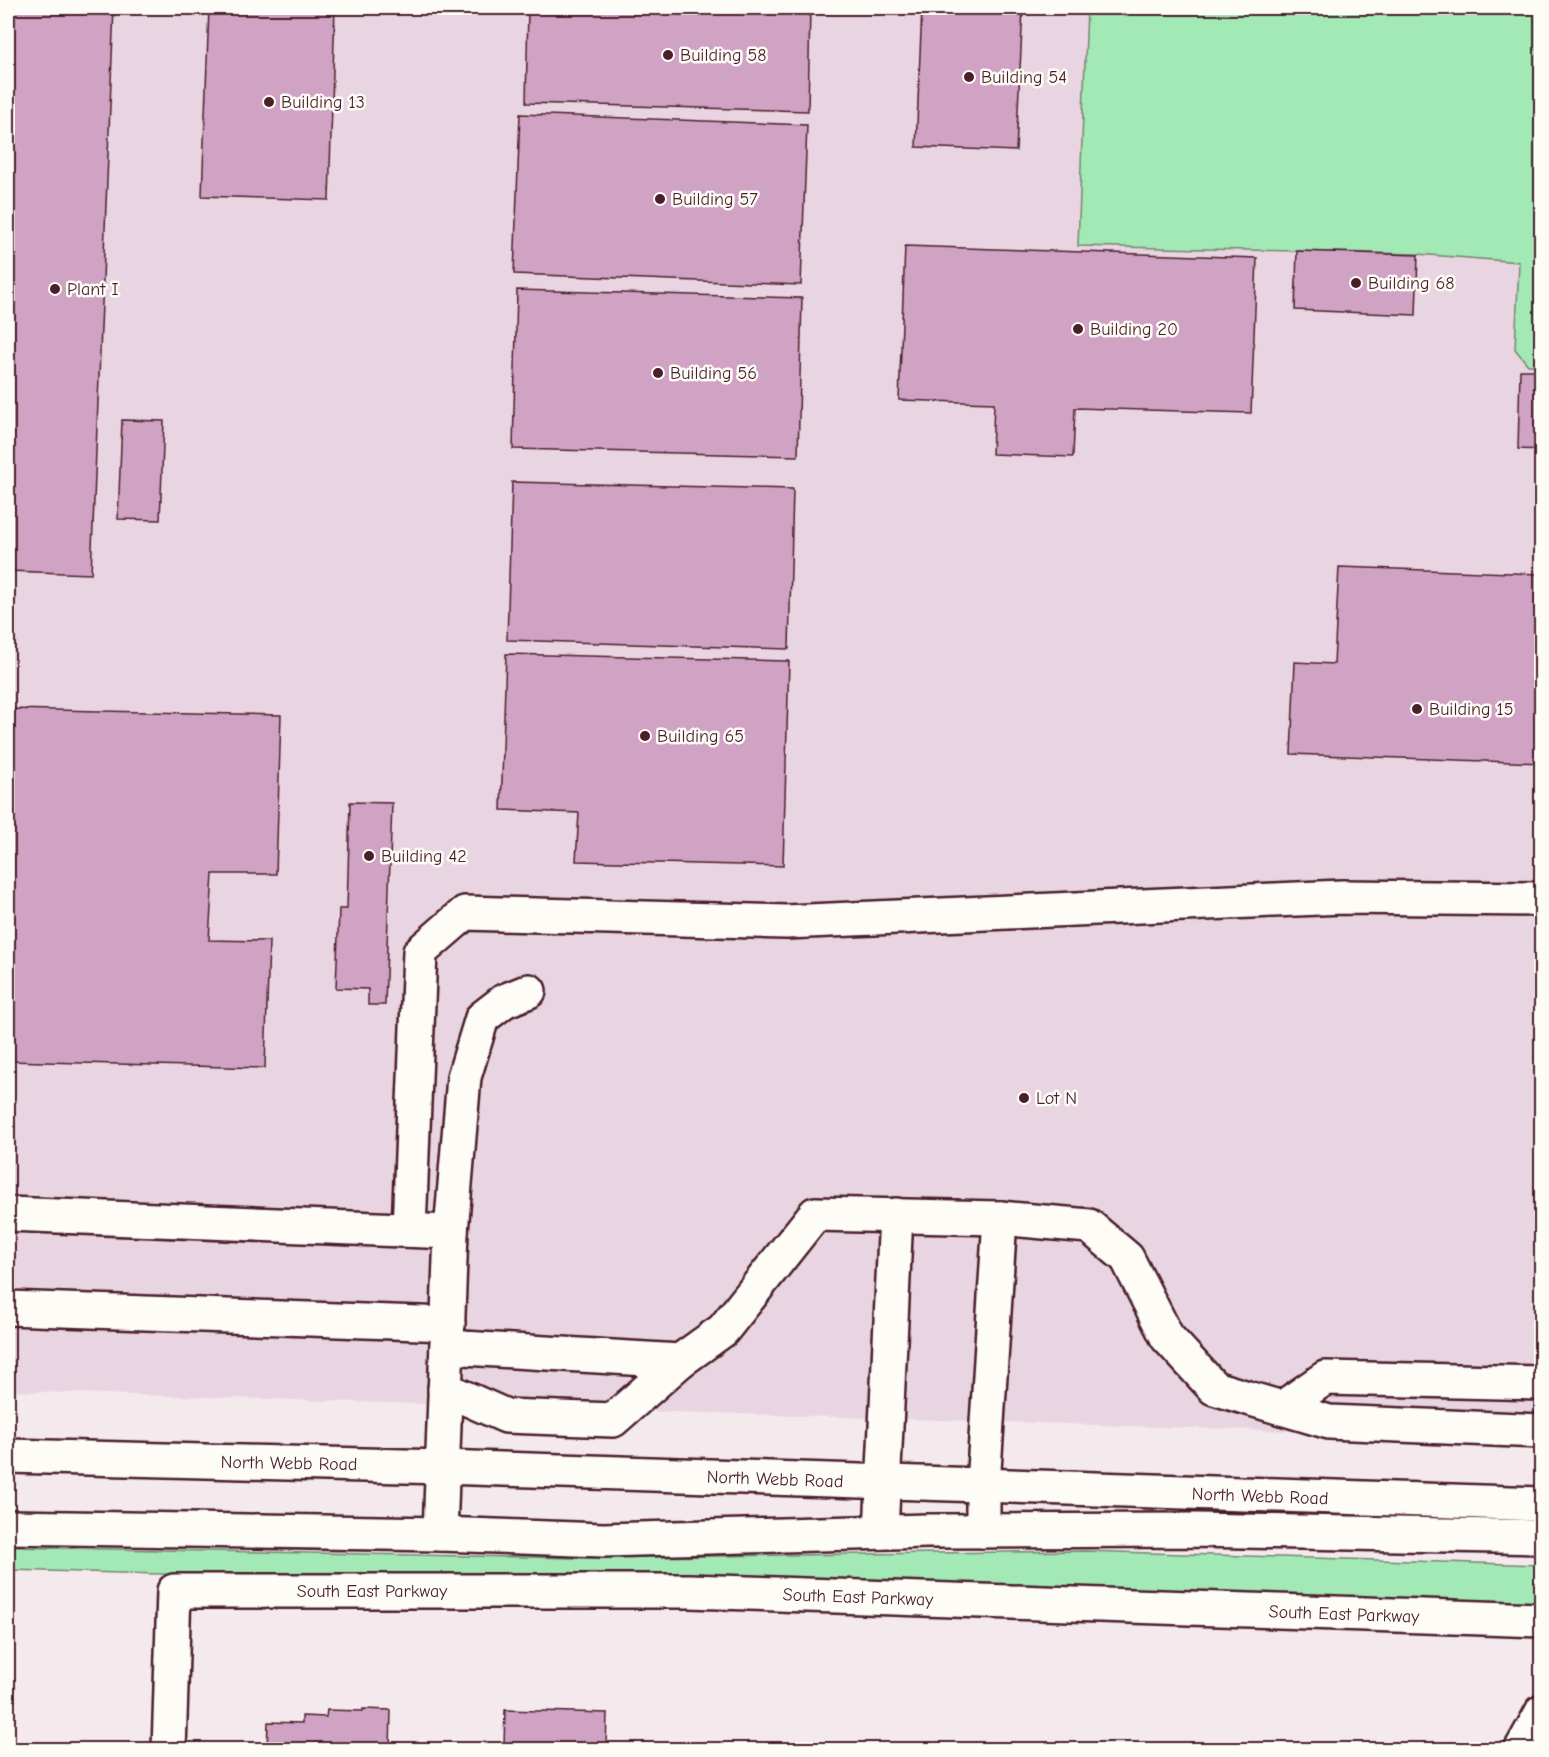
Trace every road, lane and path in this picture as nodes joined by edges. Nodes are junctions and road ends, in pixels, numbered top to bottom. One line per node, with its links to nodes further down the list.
1 (1542, 899): 6 (main road)
2 (529, 990): 7 (main road)
3 (8, 1214): 6 (main road)
4 (896, 1215): 5 (main road); 10 (main road); 17 (main road)
5 (1000, 1218): 13 (main road); 18 (main road)
6 (409, 1230): 7 (main road)
7 (451, 1232): 9 (main road)
8 (8, 1308): 9 (main road)
9 (447, 1335): 10 (main road); 12 (main road)
10 (680, 1361): 12 (main road)
11 (1542, 1383): 13 (main road)
12 (445, 1389): 16 (main road)
13 (1282, 1408): 14 (main road)
14 (1542, 1431)
15 (8, 1456): 16 (main road, North Webb Road)
16 (443, 1467): 17 (main road, North Webb Road); 23 (main road)
17 (885, 1483): 18 (main road, North Webb Road); 22 (main road)
18 (983, 1486): 19 (main road, North Webb Road); 21 (main road)
19 (1542, 1504)
20 (8, 1527): 23 (main road, North Webb Road)
21 (983, 1531): 22 (main road, North Webb Road); 24 (main road, North Webb Road)
22 (881, 1532): 23 (main road, North Webb Road)
23 (440, 1534)
24 (1542, 1536)
25 (1542, 1620): 27 (main road, South East Parkway)
26 (1542, 1712): 28 (main road)
27 (169, 1749)
28 (1521, 1749)

